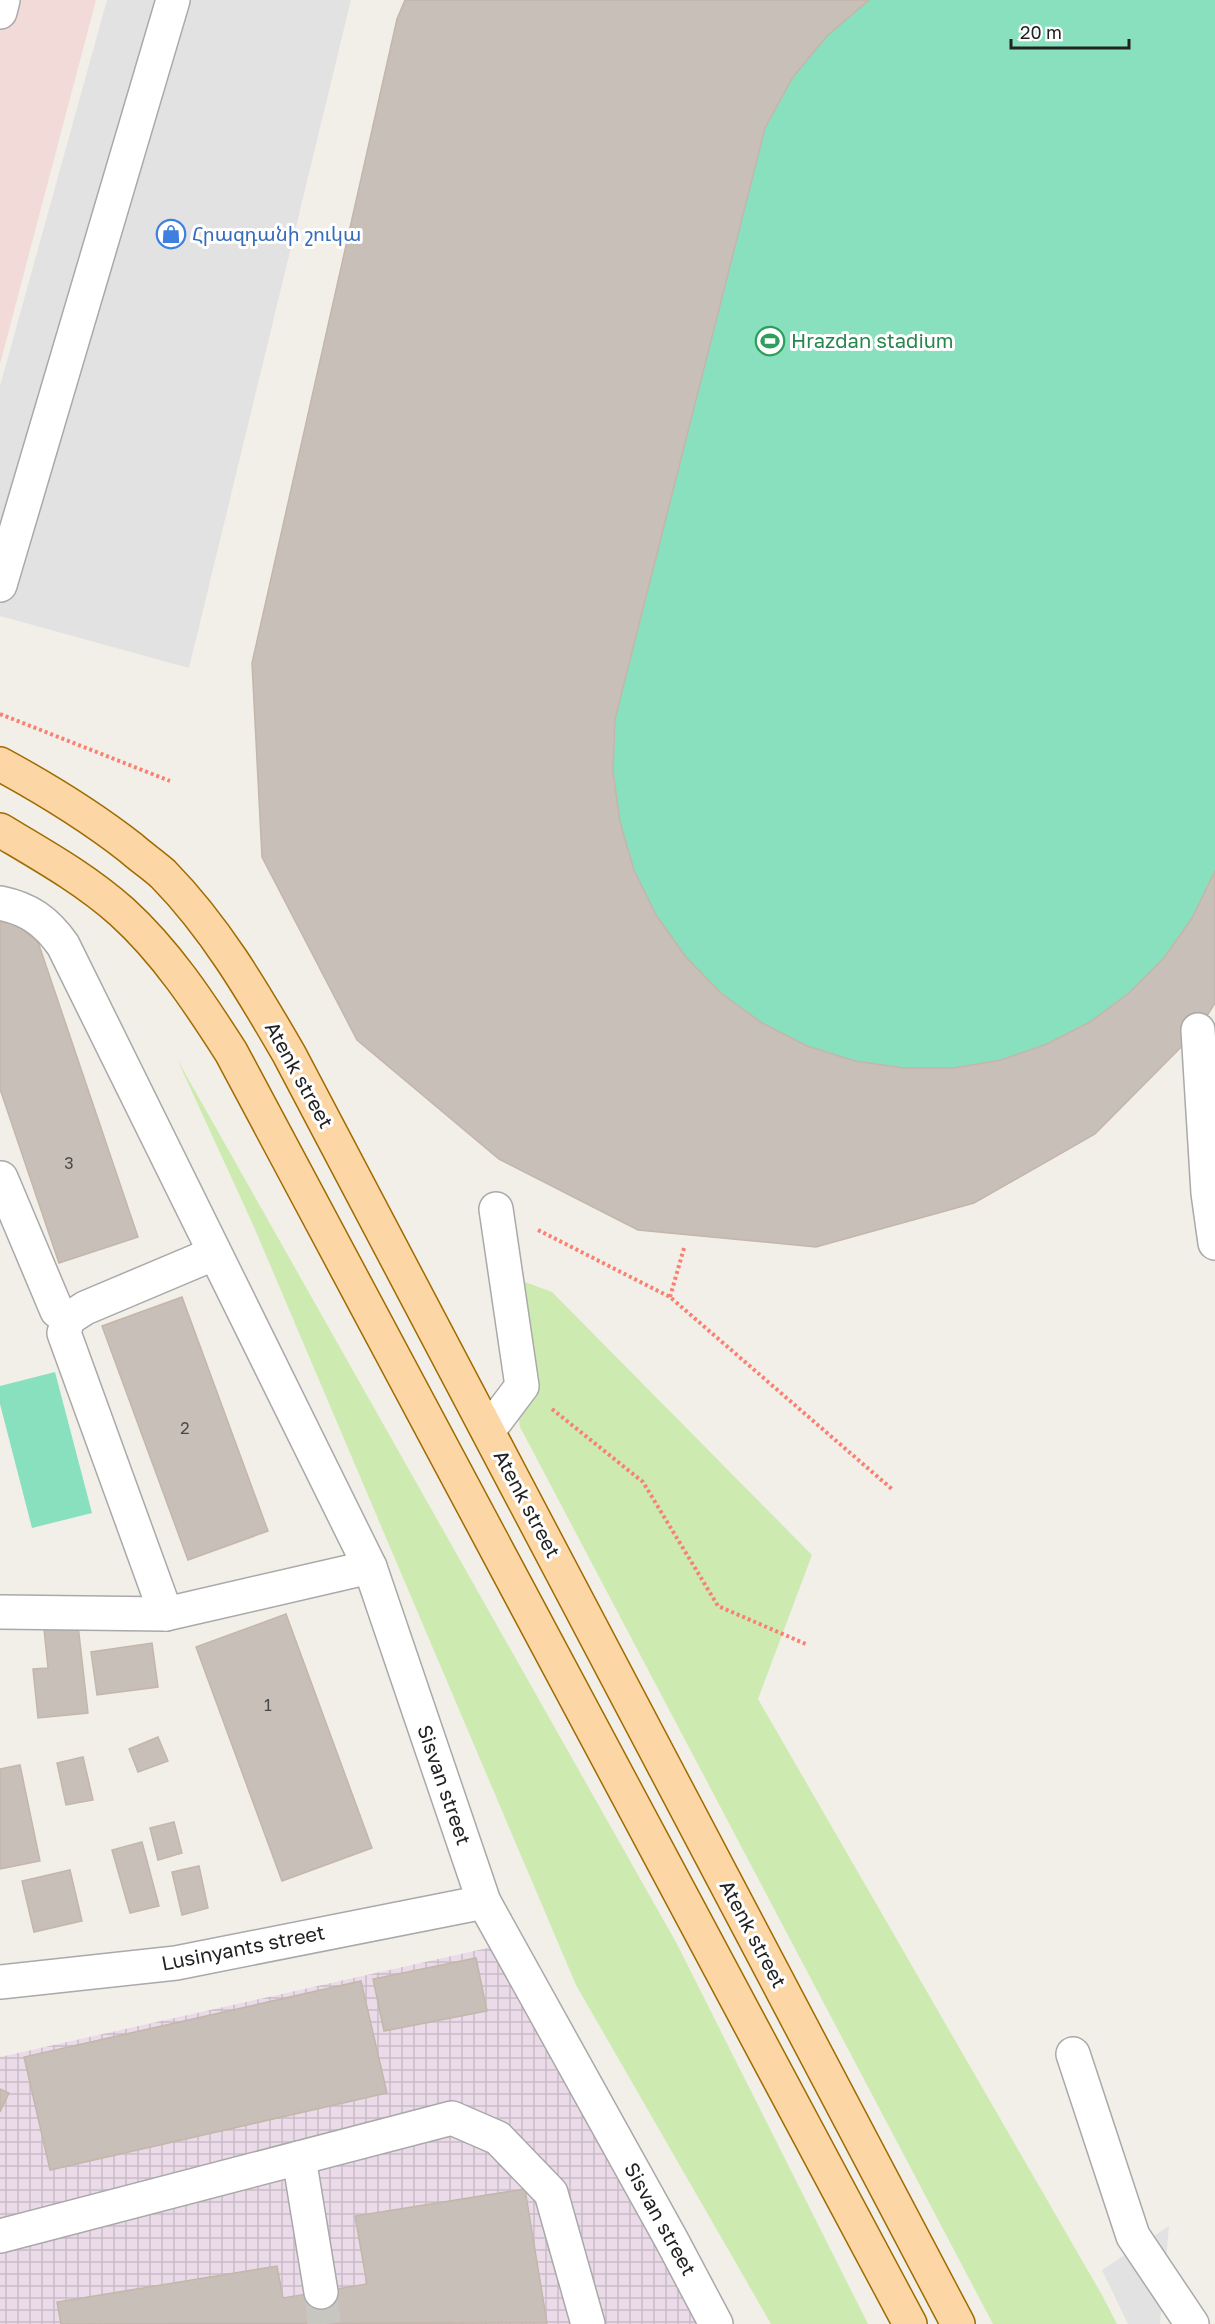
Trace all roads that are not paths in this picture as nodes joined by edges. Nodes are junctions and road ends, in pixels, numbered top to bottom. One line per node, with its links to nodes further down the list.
1 (3, 0): 3 (street)
2 (173, 0): 4 (street)
3 (0, 12)
4 (0, 585)
5 (0, 764): 14 (main road, Atenk street)
6 (0, 830): 26 (main road)
7 (0, 903): 12 (street, Sisvan street)
8 (1198, 1030): 11 (street)
9 (1, 1178): 13 (street)
10 (496, 1209): 14 (street)
11 (1215, 1243)
12 (213, 1254): 13 (street); 15 (street, Sisvan street)
13 (68, 1319): 17 (street)
14 (488, 1431): 27 (main road, Atenk street)
15 (370, 1567): 17 (street); 18 (street, Sisvan street)
16 (0, 1612): 17 (street)
17 (166, 1614)
18 (484, 1902): 19 (street, Lusinyants street); 25 (street, Sisvan street)
19 (0, 1982)
20 (1073, 2054): 28 (street)
21 (299, 2158): 22 (street); 23 (street); 24 (street)
22 (0, 2236)
23 (321, 2292)
24 (588, 2324)
25 (716, 2324)
26 (910, 2324)
27 (958, 2324)
28 (1192, 2324)

